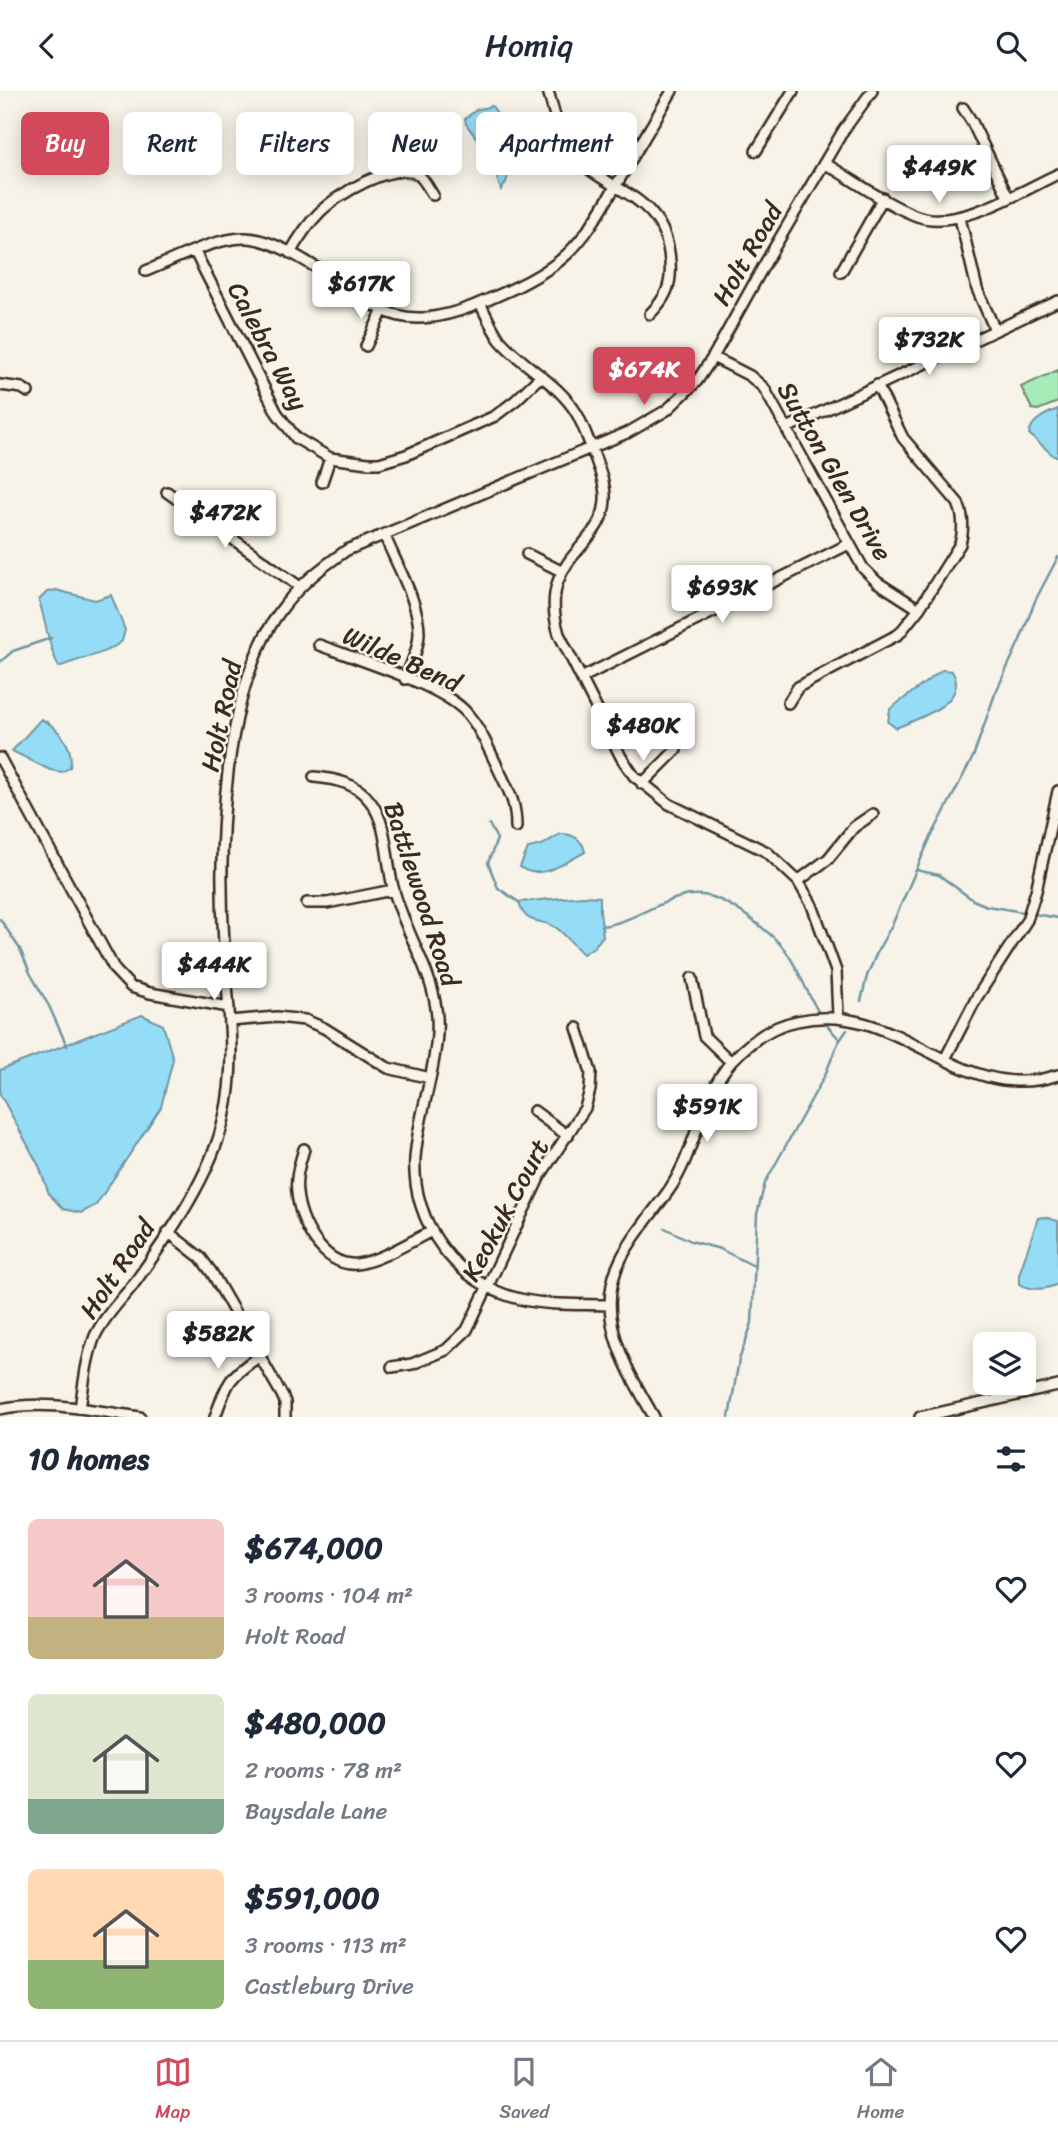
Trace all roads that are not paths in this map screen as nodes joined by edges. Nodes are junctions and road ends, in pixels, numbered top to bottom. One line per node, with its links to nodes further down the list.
1 (548, 91): 9 (street)
2 (672, 91): 9 (street)
3 (793, 91): 6 (street)
4 (872, 91): 7 (street, Holt Road)
5 (963, 108): 11 (street)
6 (756, 151)
7 (824, 163): 12 (street); 24 (street, Holt Road)
8 (1058, 174): 11 (street)
9 (616, 185): 19 (street); 21 (street)
10 (433, 195): 15 (street)
11 (1008, 197): 13 (street)
12 (883, 198): 13 (street); 17 (street)
13 (960, 218): 22 (street)
14 (195, 252): 15 (street); 16 (street); 31 (street, Calebra Way)
15 (290, 253): 20 (street)
16 (146, 271)
17 (841, 272)
18 (1058, 301): 22 (street)
19 (480, 303): 20 (street); 25 (street)
20 (383, 310): 23 (street)
21 (650, 314)
22 (995, 330): 27 (street)
23 (366, 346)
24 (713, 357): 29 (street, Sutton Glen Drive); 30 (street, Holt Road)
25 (541, 376): 30 (street); 31 (street, Calebra Way)
26 (0, 385): 28 (street)
27 (877, 385): 29 (street); 39 (street)
28 (28, 393)
29 (787, 428): 35 (street, Sutton Glen Drive)
30 (592, 448): 34 (street, Holt Road); 37 (street)
31 (330, 458): 32 (street)
32 (322, 482)
33 (167, 492): 38 (street)
34 (384, 534): 38 (street, Holt Road); 42 (street)
35 (849, 544): 39 (street, Sutton Glen Drive); 41 (street)
36 (527, 554): 37 (street)
37 (561, 571): 41 (street)
38 (300, 587): 55 (street, Holt Road)
39 (919, 609): 43 (street)
40 (319, 645): 42 (street, Wilde Bend)
41 (581, 678): 47 (street)
42 (405, 679): 50 (street, Wilde Bend)
43 (788, 703)
44 (676, 750): 47 (street)
45 (0, 758): 55 (street)
46 (314, 777): 52 (street, Battlewood Road)
47 (642, 784): 51 (street)
48 (1058, 791): 59 (street)
49 (873, 814): 51 (street)
50 (516, 827)
51 (798, 881): 56 (street)
52 (393, 890): 53 (street); 62 (street, Battlewood Road)
53 (307, 903)
54 (692, 978): 60 (street)
55 (229, 1007): 57 (street, Holt Road)
56 (838, 1016): 59 (street); 60 (street)
57 (230, 1020): 62 (street); 67 (street, Holt Road)
58 (577, 1028): 64 (street, Keokuk Court)
59 (945, 1059): 61 (street)
60 (731, 1062): 69 (street)
61 (1058, 1075)
62 (430, 1078): 66 (street, Battlewood Road)
63 (534, 1111): 64 (street)
64 (568, 1136): 68 (street, Keokuk Court)
65 (304, 1149): 66 (street)
66 (432, 1231): 68 (street, Battlewood Road)
67 (168, 1232): 70 (street); 73 (street, Holt Road)
68 (488, 1287): 69 (street, Battlewood Road); 71 (street, Keokuk Court)
69 (610, 1305): 78 (street)
70 (260, 1356): 76 (street); 77 (street)
71 (392, 1367)
72 (1058, 1386): 79 (street)
73 (80, 1408): 74 (street); 75 (street)
74 (0, 1409)
75 (140, 1417)
76 (215, 1417)
77 (285, 1417)
78 (654, 1417)
79 (920, 1417)

